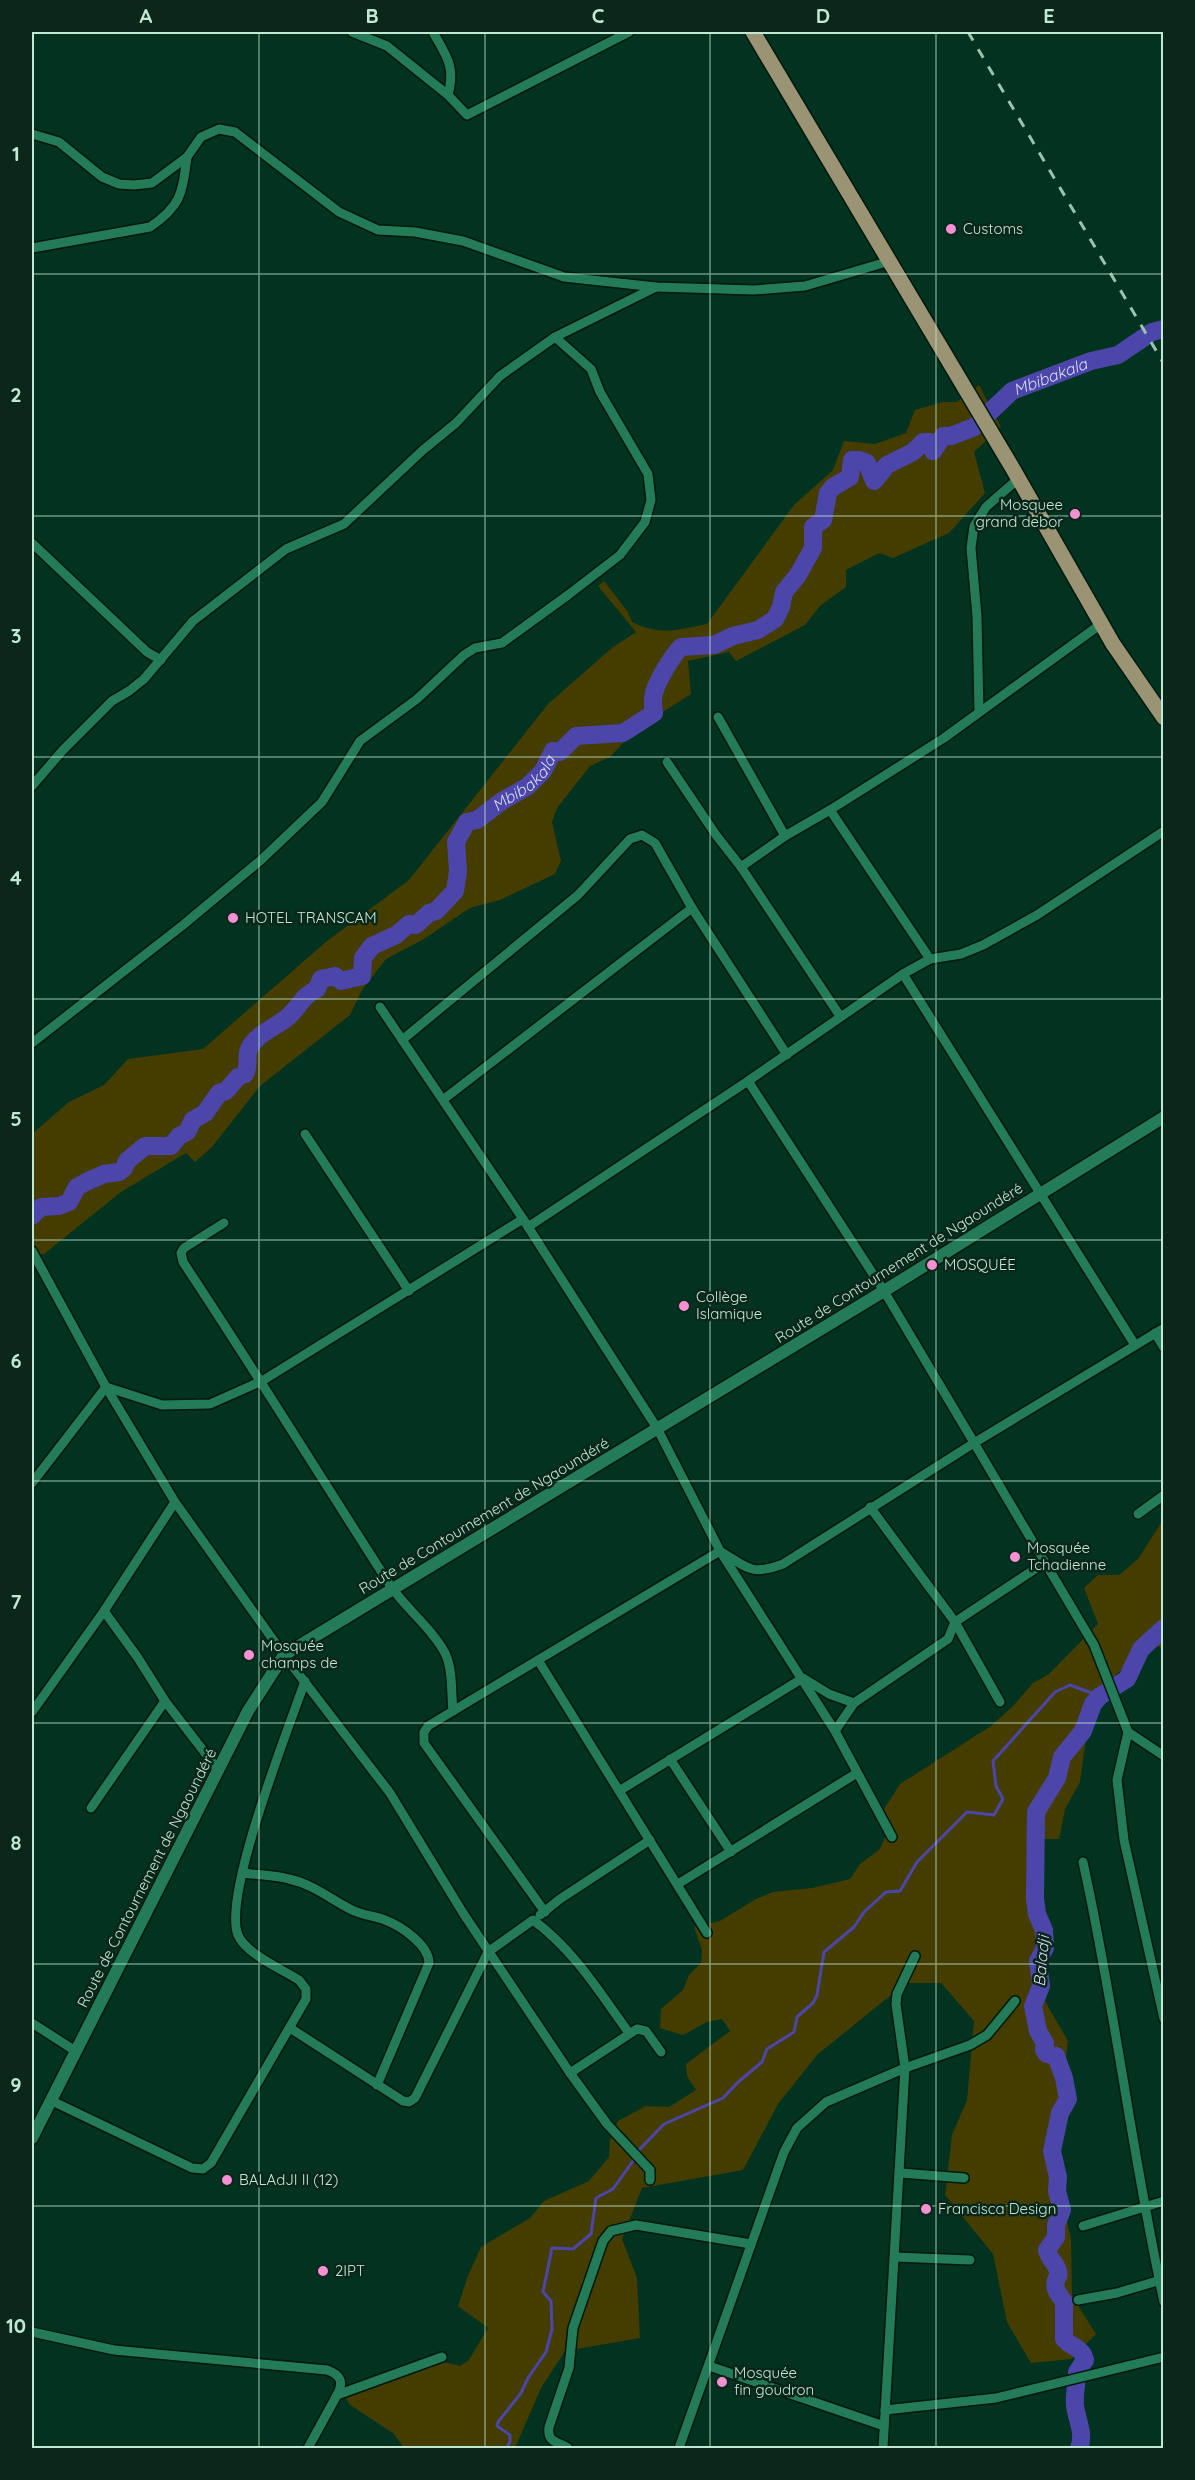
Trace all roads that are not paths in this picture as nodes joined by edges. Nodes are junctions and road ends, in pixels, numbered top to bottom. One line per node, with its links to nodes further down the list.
1 (352, 32): 5 (street)
2 (433, 32): 5 (street)
3 (629, 32): 5 (street)
4 (753, 32): 9 (main road)
5 (448, 95)
6 (32, 134): 7 (street)
7 (187, 157): 8 (street); 10 (street)
8 (32, 248)
9 (890, 261): 10 (street); 12 (main road)
10 (656, 287): 11 (street)
11 (555, 336): 15 (street); 31 (street)
12 (1018, 478): 14 (main road); 16 (street)
13 (32, 543): 15 (street)
14 (1101, 624): 16 (street); 18 (main road)
15 (160, 660): 20 (street)
16 (979, 712): 21 (street)
17 (718, 717): 23 (street)
18 (1164, 718)
19 (667, 762): 24 (street)
20 (32, 786)
21 (830, 810): 23 (street); 26 (street)
22 (1164, 831): 26 (street)
23 (785, 836): 24 (street)
24 (741, 867): 29 (street)
25 (692, 908): 30 (street); 32 (street); 34 (street)
26 (930, 959): 27 (street)
27 (903, 974): 29 (street); 37 (street)
28 (380, 1007): 30 (street)
29 (840, 1016): 32 (street)
30 (402, 1040): 34 (street)
31 (32, 1043)
32 (786, 1055): 33 (street)
33 (748, 1081): 39 (street); 42 (street)
34 (444, 1099): 39 (street)
35 (1164, 1117): 37 (street, Route de Contournement de Ngaoundéré)
36 (304, 1134): 41 (street)
37 (1041, 1193): 42 (street, Route de Contournement de Ngaoundéré); 44 (street)
38 (224, 1223): 46 (street)
39 (526, 1223): 41 (street); 48 (street)
40 (32, 1251): 47 (street)
41 (409, 1291): 46 (street)
42 (884, 1291): 48 (street, Route de Contournement de Ngaoundéré); 49 (street)
43 (1159, 1331): 44 (street); 45 (street)
44 (1135, 1345): 49 (street)
45 (1164, 1348)
46 (262, 1381): 47 (street); 57 (street)
47 (106, 1387): 50 (street); 52 (street)
48 (657, 1428): 55 (street); 57 (street, Route de Contournement de Ngaoundéré)
49 (974, 1443): 53 (street); 56 (street)
50 (32, 1483)
51 (1164, 1495): 54 (street)
52 (175, 1502): 58 (street); 60 (street)
53 (870, 1508): 55 (street); 59 (street)
54 (1138, 1514)
55 (720, 1551): 61 (street); 62 (street)
56 (1044, 1563): 59 (street); 70 (street)
57 (392, 1588): 60 (street, Route de Contournement de Ngaoundéré); 67 (street)
58 (104, 1611): 64 (street); 68 (street)
59 (955, 1622): 65 (street); 66 (street)
60 (284, 1655): 63 (street); 73 (street, Route de Contournement de Ngaoundéré)
61 (538, 1660): 67 (street); 75 (street)
62 (803, 1678): 66 (street); 69 (street); 72 (street)
63 (305, 1681): 81 (street); 86 (street)
64 (165, 1701): 73 (street); 76 (street)
65 (1000, 1702)
66 (854, 1703): 69 (street)
67 (453, 1711): 83 (street)
68 (32, 1712)
69 (835, 1731): 74 (street)
70 (1128, 1732): 71 (street); 89 (street)
71 (1164, 1756)
72 (670, 1759): 75 (street); 79 (street)
73 (219, 1771): 93 (street, Route de Contournement de Ngaoundéré)
74 (857, 1773): 77 (street); 79 (street)
75 (620, 1791): 78 (street)
76 (91, 1808)
77 (892, 1837)
78 (650, 1840): 82 (street); 83 (street)
79 (730, 1852): 82 (street)
80 (1083, 1862): 104 (street)
81 (243, 1874): 91 (street); 97 (street)
82 (678, 1884): 85 (street)
83 (545, 1912): 84 (street)
84 (533, 1920): 86 (street); 92 (street)
85 (707, 1933)
86 (488, 1952): 96 (street); 97 (street)
87 (915, 1956): 95 (street)
88 (1015, 2001): 95 (street)
89 (1164, 2019)
90 (32, 2023): 93 (street)
91 (290, 2028): 97 (street); 98 (street)
92 (629, 2033): 94 (street); 96 (street)
93 (77, 2052): 98 (street, Route de Contournement de Ngaoundéré)
94 (661, 2052)
95 (905, 2068): 100 (street); 106 (street)
96 (570, 2073): 102 (street)
97 (377, 2085)
98 (50, 2100): 99 (street, Route de Contournement de Ngaoundéré)
99 (32, 2138)
100 (901, 2173): 101 (street); 107 (street)
101 (964, 2178)
102 (650, 2180)
103 (1164, 2201): 104 (street)
104 (1143, 2206): 105 (street); 109 (street)
105 (1083, 2226)
106 (751, 2244): 115 (street); 120 (street)
107 (895, 2257): 108 (street); 117 (street)
108 (970, 2260)
109 (1161, 2280): 110 (street); 111 (street)
110 (1078, 2300)
111 (1164, 2302)
112 (32, 2332): 116 (street)
113 (442, 2357): 116 (street)
114 (1164, 2357): 117 (street)
115 (709, 2366): 118 (street); 121 (street)
116 (337, 2395): 119 (street)
117 (885, 2410): 118 (street)
118 (884, 2426): 122 (street)
119 (308, 2448)
120 (568, 2448)
121 (680, 2448)
122 (883, 2448)

